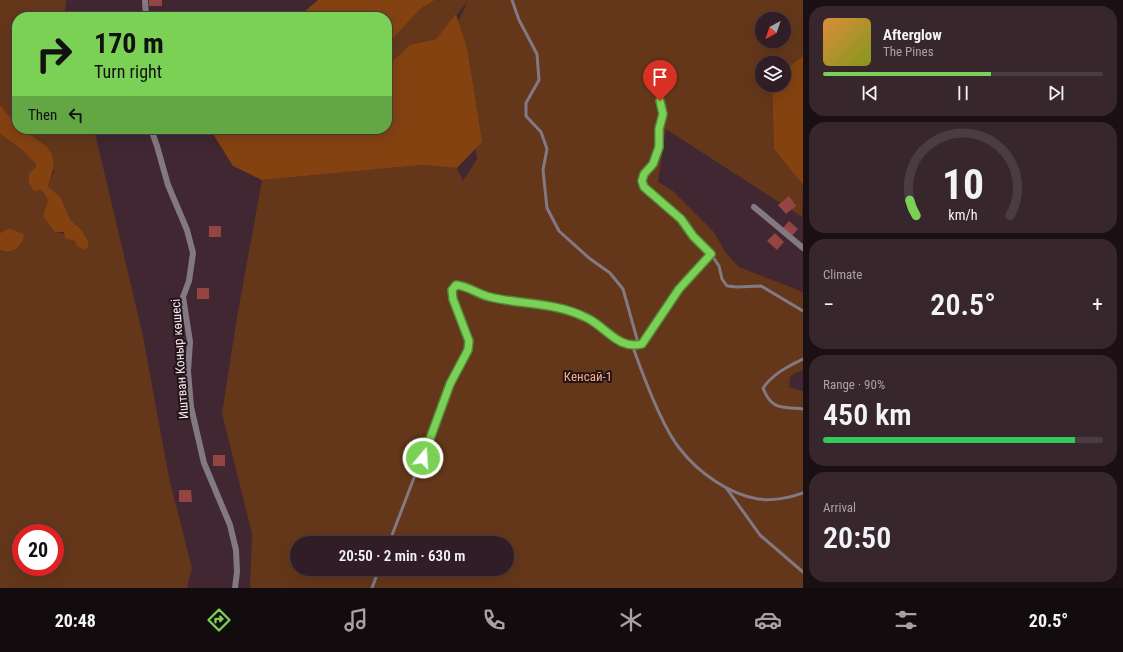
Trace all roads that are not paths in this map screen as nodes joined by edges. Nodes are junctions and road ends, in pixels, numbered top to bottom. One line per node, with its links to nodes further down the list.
1 (145, 0): 3 (street)
2 (512, 0): 10 (lane)
3 (146, 12)
4 (660, 101): 8 (lane)
5 (153, 134): 18 (street, Иштван Коныр көшесі)
6 (754, 208): 7 (street)
7 (803, 248)
8 (711, 254): 9 (lane); 10 (lane)
9 (803, 311)
10 (635, 345): 13 (lane); 15 (lane)
11 (803, 359): 12 (lane)
12 (803, 409)
13 (727, 488): 14 (lane); 16 (lane)
14 (803, 493)
15 (392, 536)
16 (803, 572)
17 (376, 576): 19 (lane)
18 (235, 588)
19 (372, 588)

